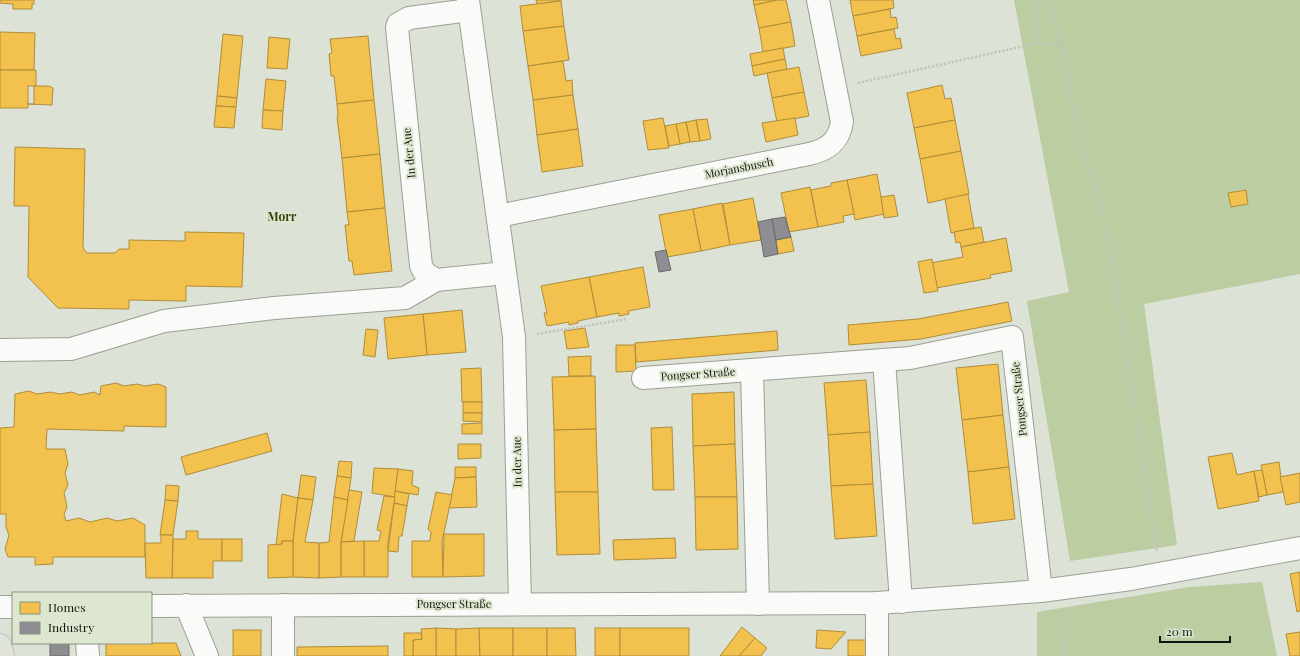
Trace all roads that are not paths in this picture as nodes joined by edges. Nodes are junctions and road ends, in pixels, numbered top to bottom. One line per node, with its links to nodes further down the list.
1 (818, 0): 3 (street, Morjansbusch)
2 (468, 5): 3 (street, In der Aue); 5 (street, In der Aue)
3 (498, 216): 4 (street, In der Aue)
4 (505, 273): 5 (street); 14 (street, In der Aue)
5 (436, 280): 6 (street)
6 (0, 350)
7 (884, 360): 8 (street, Pongser Straße); 11 (street, Pongser Straße); 12 (street)
8 (752, 370): 9 (street, Pongser Straße); 15 (street, Pongser Straße)
9 (643, 378)
10 (1300, 548): 11 (street, Pongser Straße)
11 (1041, 591): 12 (street, Pongser Straße)
12 (901, 602): 13 (street, Pongser Straße)
13 (877, 603): 15 (street, Pongser Straße); 27 (street)
14 (520, 604): 15 (street, Pongser Straße); 16 (street, Pongser Straße)
15 (758, 604)
16 (283, 605): 18 (street, Pongser Straße); 26 (street)
17 (152, 606): 18 (street, Pongser Straße)
18 (186, 606): 25 (street)
19 (0, 607): 20 (street)
20 (12, 607)
21 (88, 644): 24 (street)
22 (0, 645): 23 (main road)
23 (4, 656)
24 (88, 656)
25 (207, 656)
26 (283, 656)
27 (877, 656)

